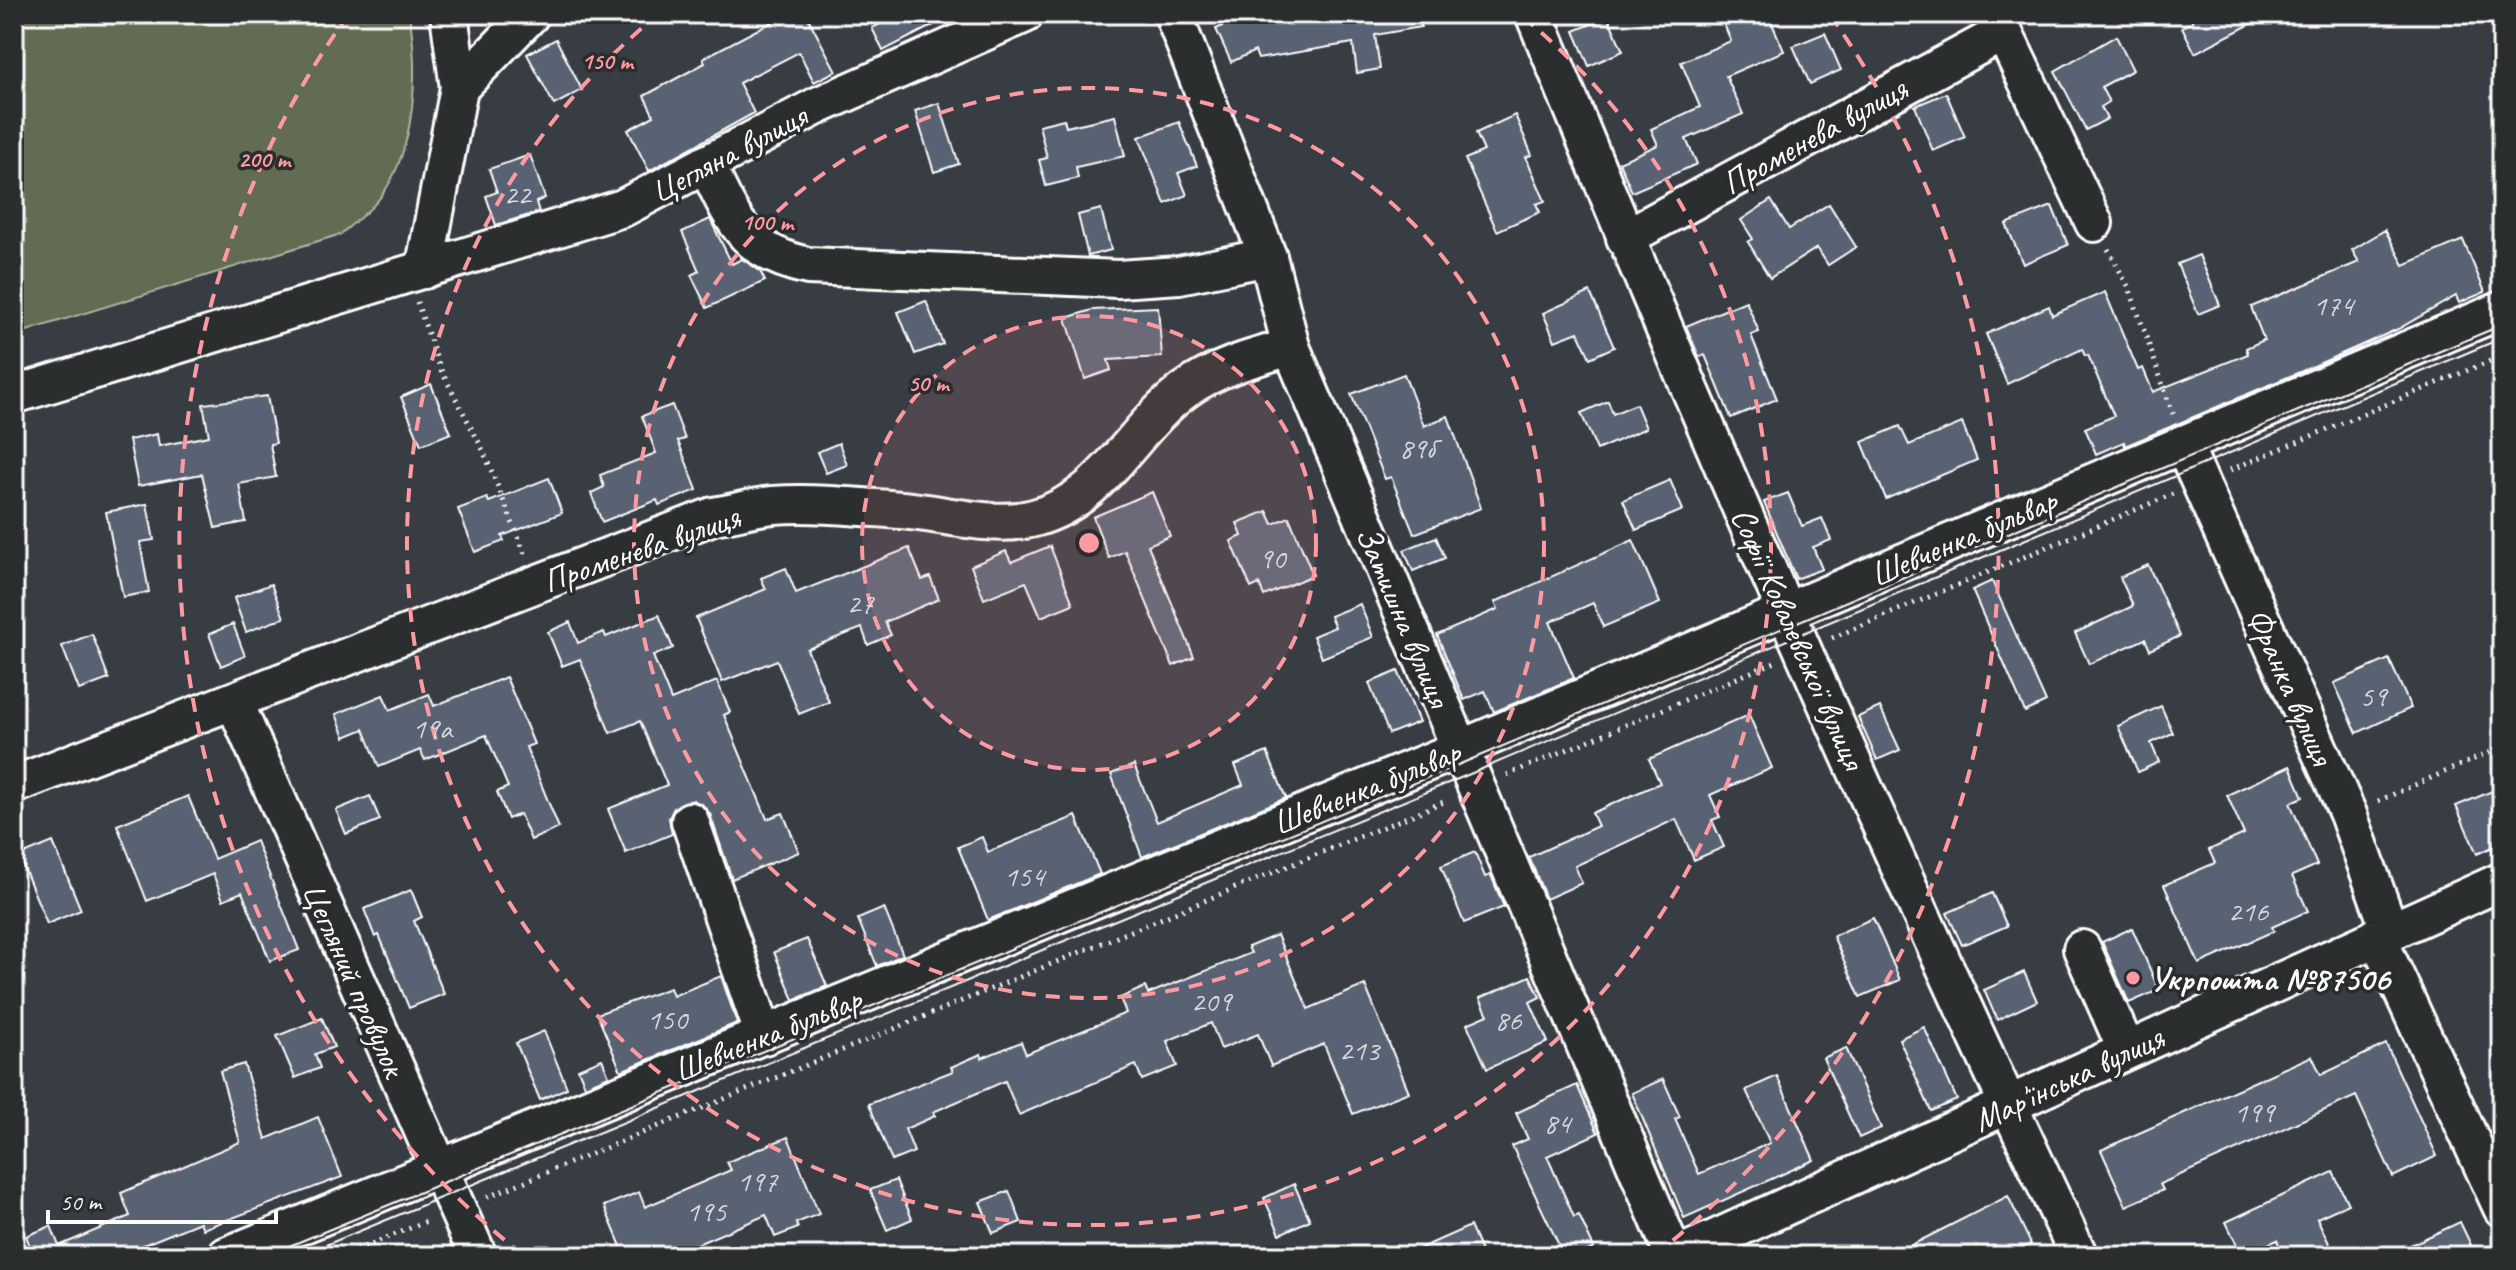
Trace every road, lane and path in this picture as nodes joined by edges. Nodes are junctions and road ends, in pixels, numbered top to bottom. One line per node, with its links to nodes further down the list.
1 (449, 14): 7 (street)
2 (531, 14): 7 (street)
3 (1025, 14): 8 (street, Цегляна вулиця)
4 (1173, 14): 11 (street, Затишна вулиця)
5 (1534, 14): 10 (street, Софії Ковалевської вулиця)
6 (1999, 23): 9 (street); 10 (street, Променева вулиця)
7 (459, 88): 12 (street)
8 (706, 164): 11 (street); 12 (street, Цегляна вулиця)
9 (2094, 223): 17 (path)
10 (1625, 238): 20 (street, Софії Ковалевської вулиця)
11 (1268, 257): 14 (street, Затишна вулиця)
12 (416, 273): 16 (street, Цегляна вулиця); 19 (path)
13 (2502, 310): 17 (street, Шевченка бульвар)
14 (1291, 347): 19 (street, Променева вулиця); 25 (street, Затишна вулиця)
15 (2502, 356): 18 (path)
16 (14, 395)
17 (2183, 444): 18 (street, Франка вулиця); 20 (street, Шевченка бульвар)
18 (2200, 483): 21 (path); 29 (street, Франка вулиця)
19 (537, 584): 22 (street, Променева вулиця)
20 (1785, 612): 21 (street, Софії Ковалевської вулиця); 25 (street, Шевченка бульвар)
21 (1803, 650): 28 (path); 36 (street, Софії Ковалевської вулиця)
22 (234, 701): 27 (street, Променева вулиця); 37 (street, Цегляний провулок)
23 (2502, 739): 26 (path)
24 (2502, 747): 26 (path)
25 (1460, 749): 28 (street, Затишна вулиця); 34 (street, Шевченка бульвар)
26 (2495, 750): 29 (path)
27 (14, 785)
28 (1476, 789): 39 (path); 43 (street, Затишна вулиця)
29 (2348, 814): 32 (street, Франка вулиця)
30 (690, 821): 34 (street)
31 (2502, 881): 32 (street, Мар'їнська вулиця)
32 (2384, 933): 35 (street, Мар'їнська вулиця); 38 (street, Франка вулиця)
33 (2082, 949): 35 (street)
34 (764, 1036): 37 (street, Шевченка бульвар)
35 (2126, 1049): 36 (street, Мар'їнська вулиця)
36 (2008, 1106): 43 (street, Мар'їнська вулиця); 44 (street, Софії Ковалевської вулиця)
37 (439, 1170): 39 (street, Цегляний провулок); 40 (street, Шевченка бульвар)
38 (2502, 1208)
39 (456, 1210): 41 (path); 42 (street, Цегляний провулок)
40 (226, 1256)
41 (342, 1256)
42 (478, 1256)
43 (1676, 1256)
44 (2079, 1256)

